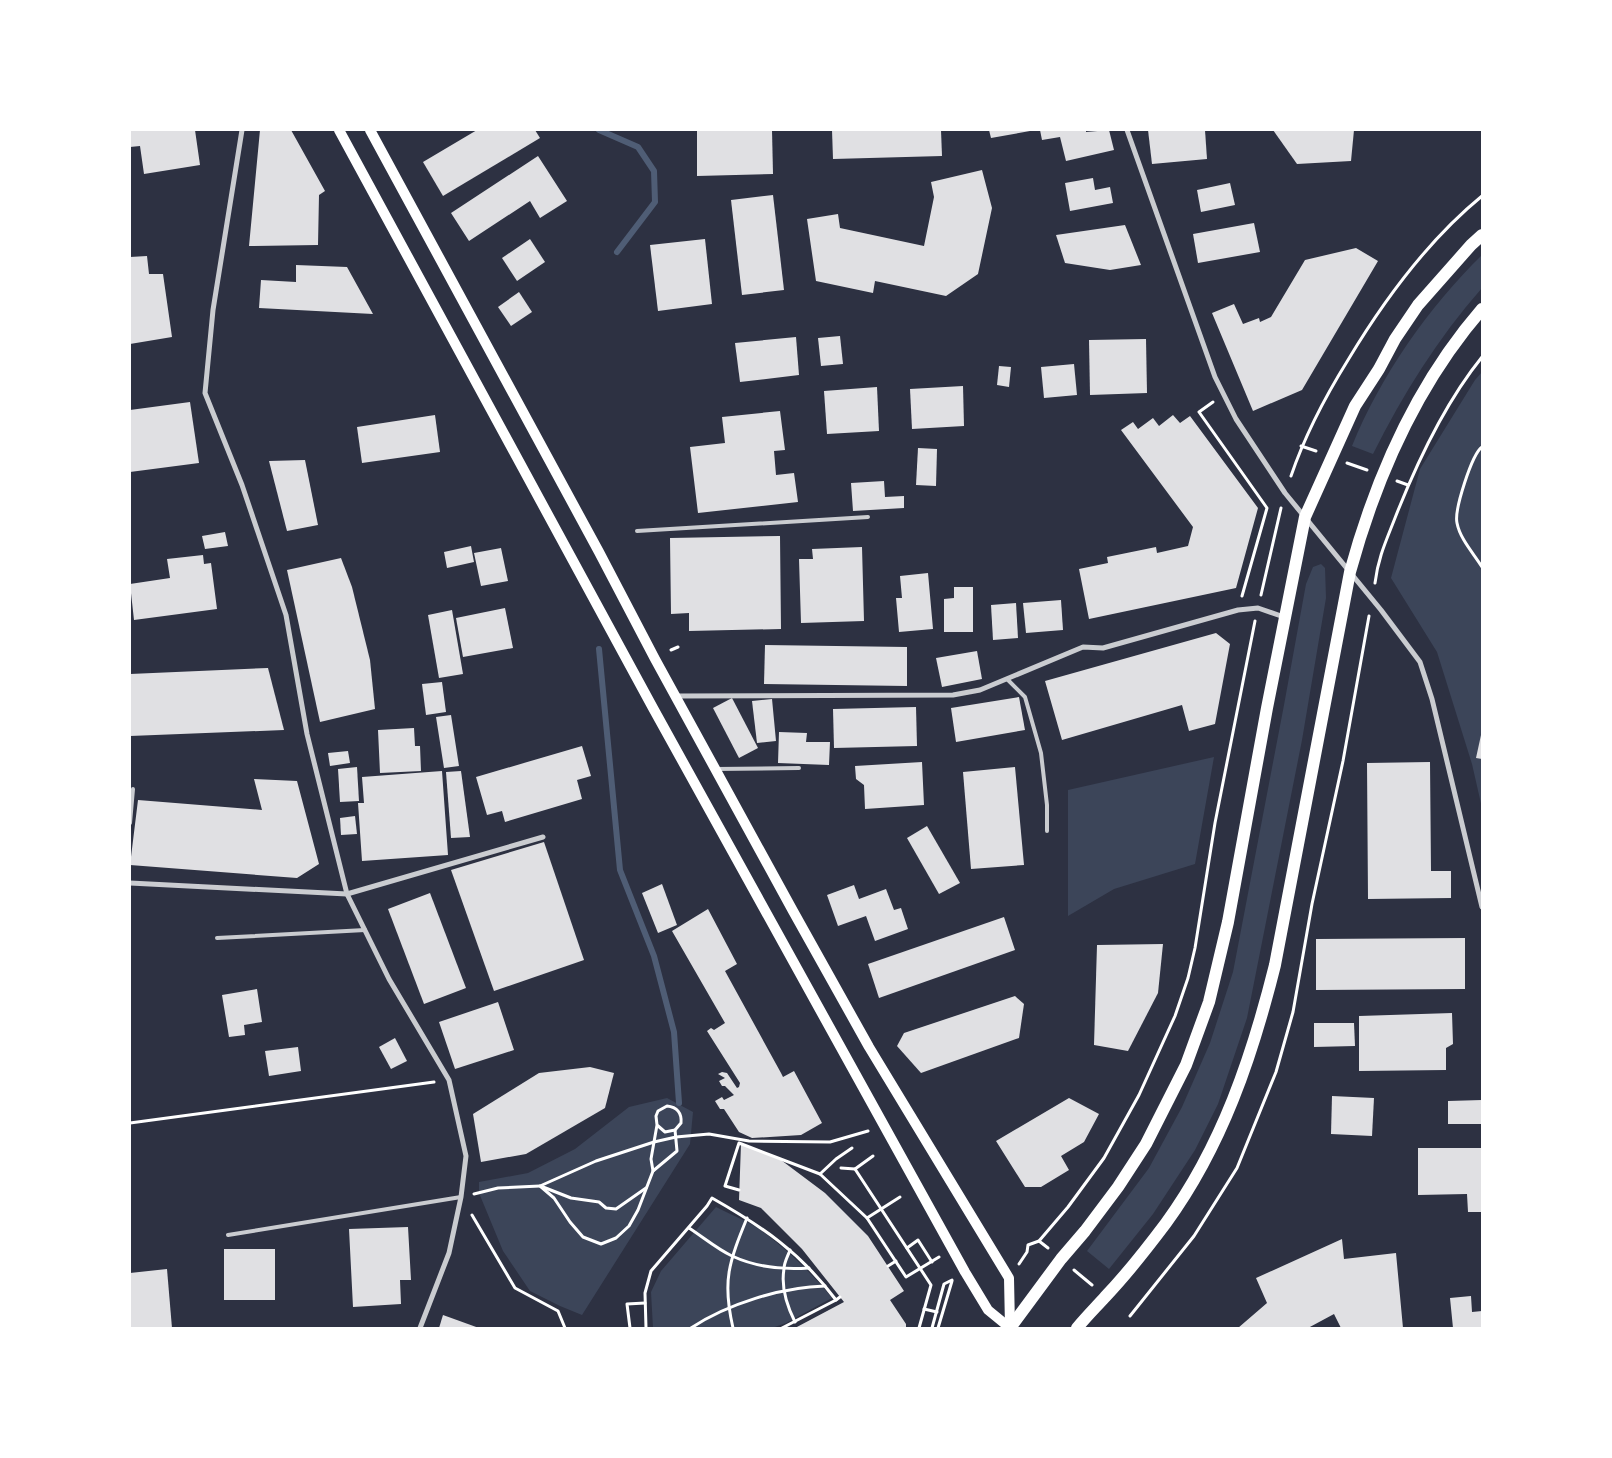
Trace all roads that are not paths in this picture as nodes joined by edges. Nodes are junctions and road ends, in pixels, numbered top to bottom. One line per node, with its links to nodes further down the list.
1 (242, 130): 21 (street)
2 (339, 130): 28 (main road)
3 (370, 130): 13 (main road)
4 (1127, 130): 8 (street)
5 (1482, 235): 8 (main road)
6 (1482, 309): 10 (main road)
7 (868, 517): 9 (lane)
8 (1305, 517): 10 (street); 11 (main road)
9 (637, 531)
10 (1350, 572): 22 (street); 29 (main road)
11 (1284, 617): 12 (street); 28 (main road)
12 (1007, 679): 13 (street); 18 (lane)
13 (676, 696): 15 (main road)
14 (799, 768): 15 (lane)
15 (716, 769): 28 (main road)
16 (133, 789): 17 (lane)
17 (130, 823)
18 (1046, 831)
19 (543, 838): 21 (street)
20 (130, 883): 21 (street)
21 (347, 894): 23 (street)
22 (1482, 907)
23 (365, 930): 24 (lane); 25 (street)
24 (217, 938)
25 (461, 1197): 26 (lane); 27 (street)
26 (228, 1235)
27 (420, 1328)
28 (1010, 1328)
29 (1077, 1328)

